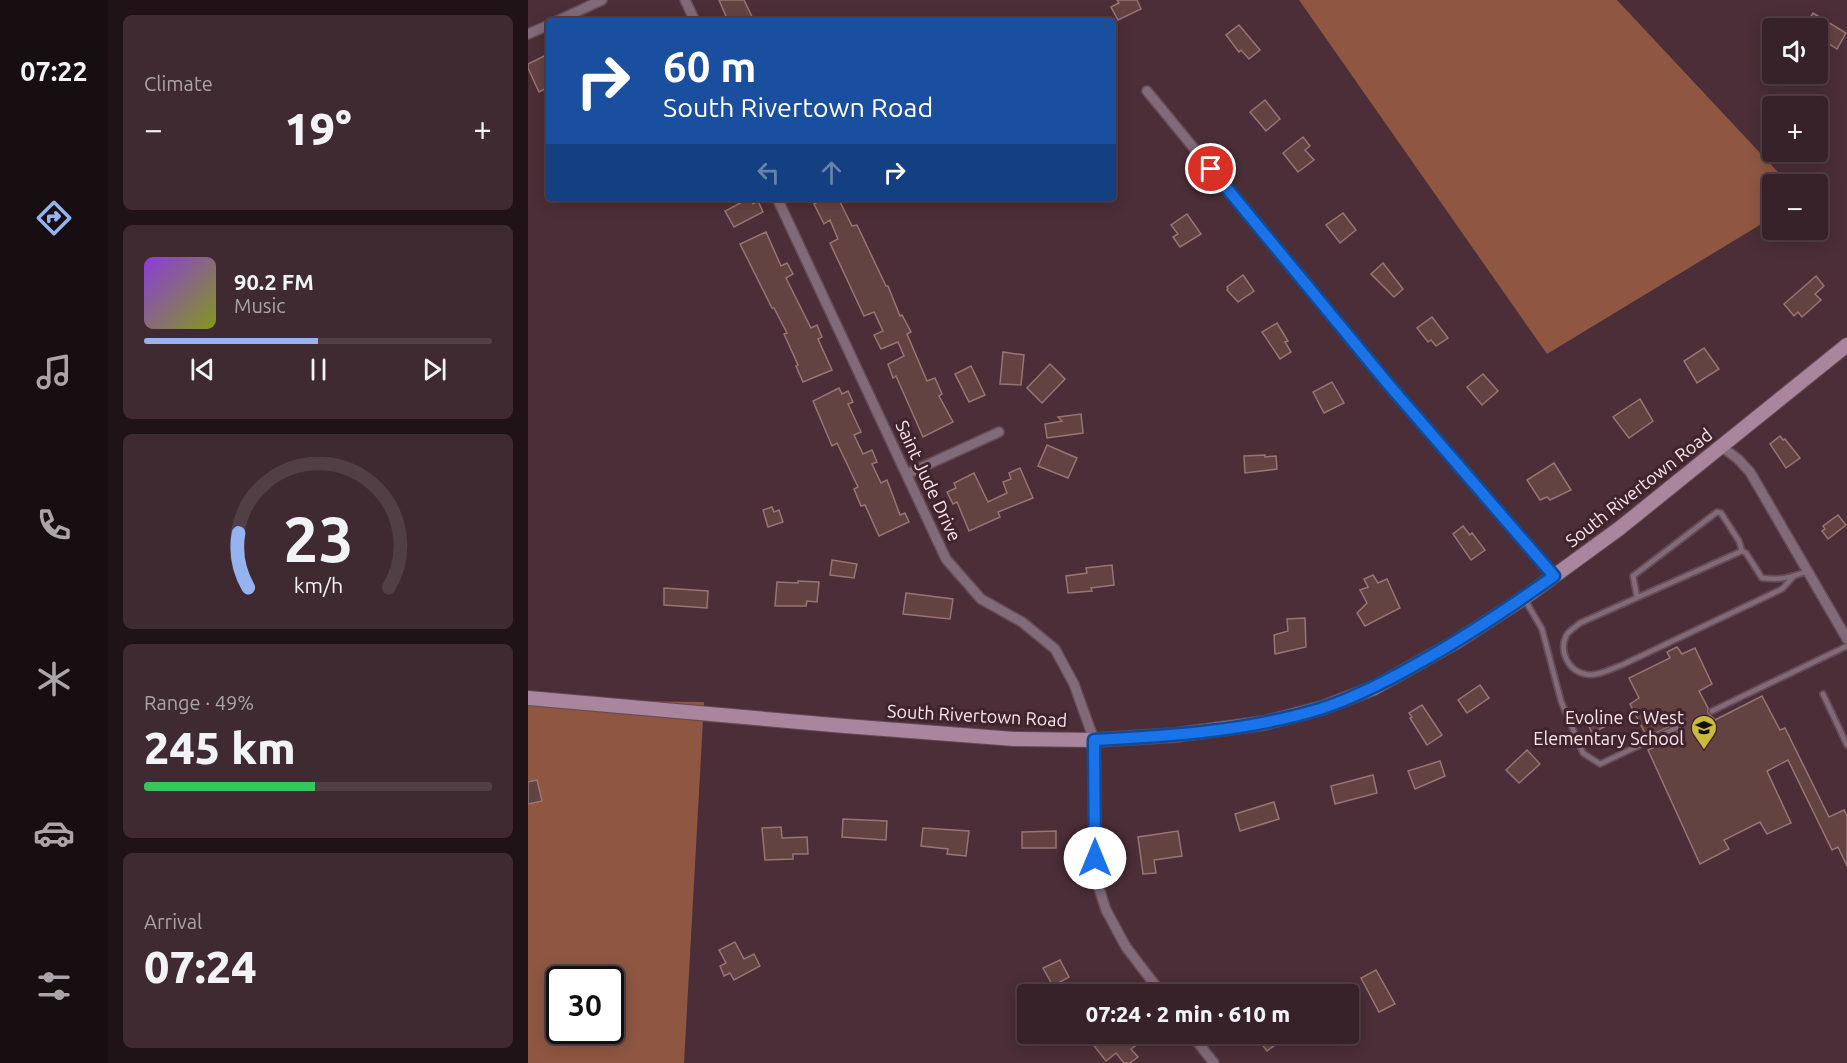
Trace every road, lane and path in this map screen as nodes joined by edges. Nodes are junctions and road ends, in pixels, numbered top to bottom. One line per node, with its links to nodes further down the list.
1 (602, 0): 3 (street)
2 (685, 0): 4 (street)
3 (563, 18)
4 (694, 18)
5 (546, 26): 6 (street)
6 (528, 34)
7 (1147, 91): 15 (street)
8 (778, 201): 12 (street, Saint Jude Drive)
9 (1847, 345): 11 (main road, South Rivertown Road)
10 (999, 432): 12 (street)
11 (1722, 447): 14 (street); 15 (main road, South Rivertown Road)
12 (907, 474): 25 (street, Saint Jude Drive)
13 (1742, 551): 16 (lane); 17 (lane); 17 (lane)
14 (1807, 571): 16 (lane); 19 (street)
15 (1554, 576): 18 (main road, South Rivertown Road)
16 (1793, 577): 17 (lane)
17 (1637, 597)
18 (1524, 598): 24 (lane); 25 (main road, South Rivertown Road)
19 (1847, 639)
20 (1847, 646): 23 (lane)
21 (1823, 694): 26 (lane)
22 (528, 698): 25 (main road, South Rivertown Road)
23 (1712, 711)
24 (1676, 728)
25 (1094, 740): 27 (street, Saint Jude Drive)
26 (1847, 745)
27 (1154, 984)
28 (1199, 1044): 29 (street)
29 (1214, 1063)

